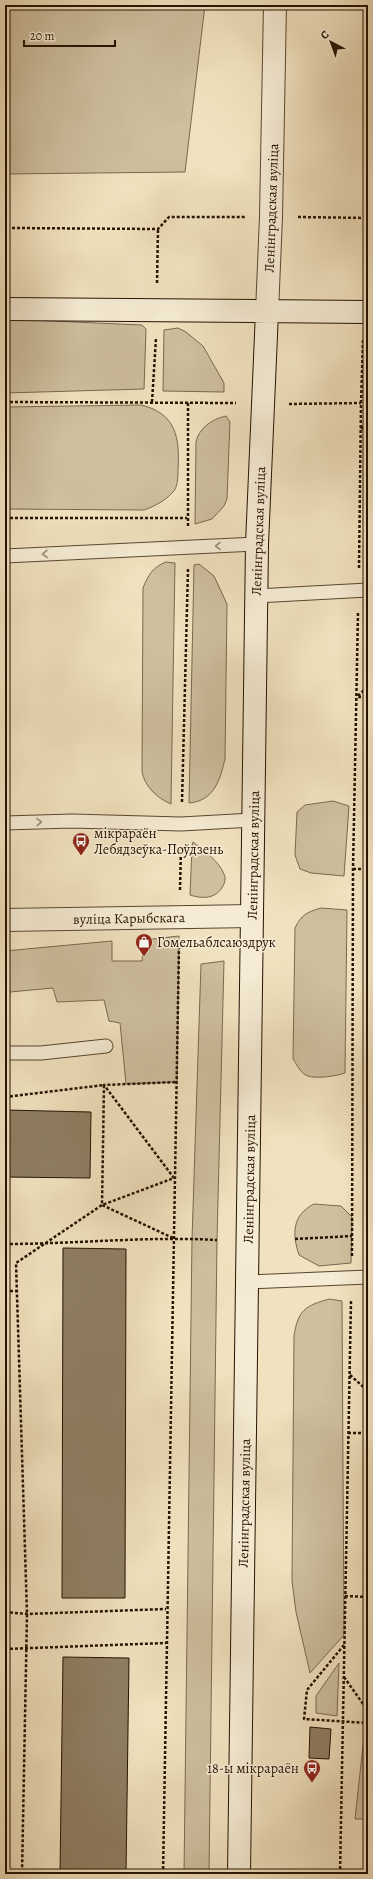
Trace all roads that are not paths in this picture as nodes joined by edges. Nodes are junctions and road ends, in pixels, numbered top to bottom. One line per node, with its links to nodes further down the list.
1 (275, 5): 3 (main road, Ленінградская вуліца)
2 (5, 309): 3 (main road)
3 (267, 312): 4 (main road); 5 (main road, Ленінградская вуліца)
4 (368, 312)
5 (257, 544): 6 (lane, one-way to 6); 8 (main road, Ленінградская вуліца)
6 (5, 556)
7 (363, 590): 8 (lane)
8 (256, 596): 9 (main road, Ленінградская вуліца)
9 (253, 820): 10 (lane, one-way to 9); 11 (main road, Ленінградская вуліца)
10 (5, 823)
11 (252, 916): 12 (main road, вуліца Карыбскага); 16 (main road, Ленінградская вуліца)
12 (5, 920)
13 (106, 1046): 14 (lane)
14 (5, 1053)
15 (368, 1277): 16 (lane)
16 (247, 1282): 17 (main road, Ленінградская вуліца)
17 (240, 1874)

